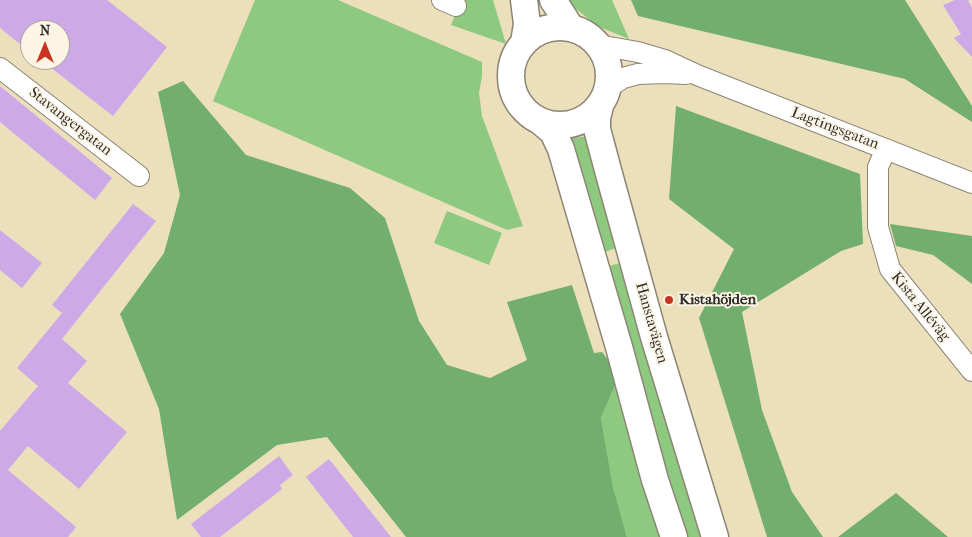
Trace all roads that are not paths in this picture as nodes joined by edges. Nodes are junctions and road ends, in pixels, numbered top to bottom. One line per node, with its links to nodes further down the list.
1 (524, 0): 4 (main road)
2 (553, 0): 3 (main road)
3 (571, 28): 4 (main road); 5 (main road)
4 (524, 43): 9 (main road)
5 (598, 45): 7 (street, Lagtingsgatan); 8 (main road)
6 (0, 68): 11 (street, Stavangergatan)
7 (697, 75): 8 (street, Lagtingsgatan); 10 (street, Lagtingsgatan)
8 (604, 96): 9 (main road); 15 (main road, Hanstavägen)
9 (540, 121): 14 (main road)
10 (886, 148): 12 (street, Lagtingsgatan); 13 (street, Kista Alléväg)
11 (139, 176)
12 (972, 183)
13 (972, 371)
14 (674, 537)
15 (715, 537)

